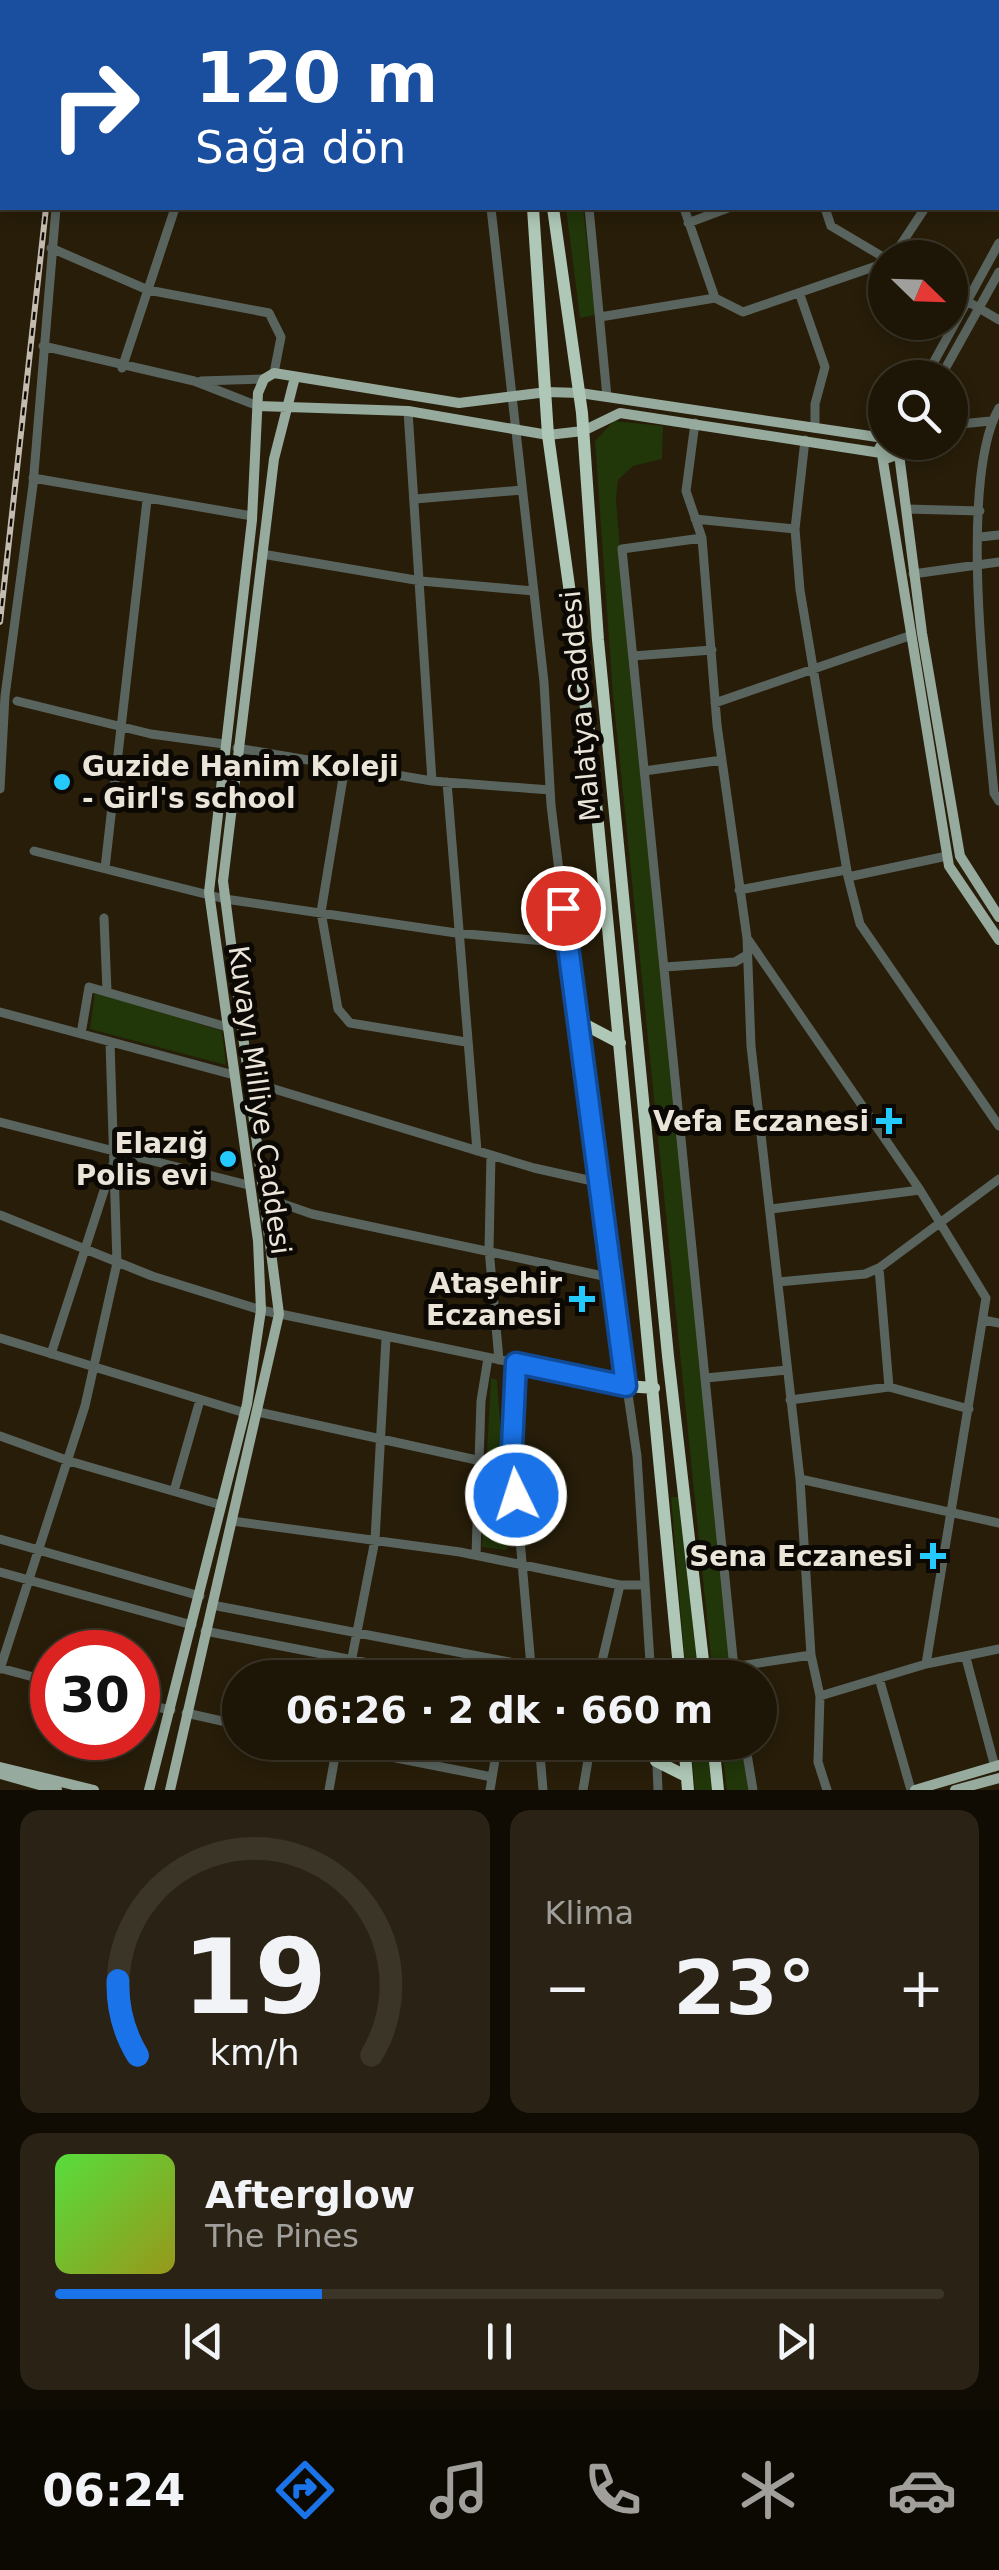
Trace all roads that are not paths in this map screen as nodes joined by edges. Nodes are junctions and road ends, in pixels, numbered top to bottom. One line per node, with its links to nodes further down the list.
1 (56, 210): 14 (street)
2 (175, 210): 18 (street)
3 (491, 210): 35 (street)
4 (533, 210): 32 (highway, Malatya Caddesi)
5 (553, 210): 33 (highway, Malatya Caddesi)
6 (589, 210): 24 (street)
7 (685, 210): 11 (street)
8 (722, 210): 11 (street)
9 (826, 210): 15 (street)
10 (925, 210): 12 (street)
11 (688, 222): 20 (street)
12 (904, 240)
13 (999, 243): 21 (street)
14 (52, 248): 18 (street); 26 (street)
15 (868, 249)
16 (868, 267): 19 (street)
17 (999, 272): 23 (street)
18 (148, 290): 28 (street); 29 (street)
19 (800, 295): 20 (street); 44 (street)
20 (715, 298): 24 (street)
21 (968, 300)
22 (968, 303): 23 (street)
23 (978, 309): 25 (street); 27 (street)
24 (600, 317): 34 (street)
25 (999, 320)
26 (44, 346): 28 (street); 52 (street)
27 (950, 360)
28 (122, 368): 31 (street)
29 (269, 376): 30 (main road); 31 (street); 36 (main road, Kuvayı Milliye Caddesi)
30 (295, 377): 35 (main road); 38 (main road, Kuvayı Milliye Caddesi)
31 (194, 382): 36 (street)
32 (547, 392): 33 (main road); 35 (main road); 46 (highway, Malatya Caddesi)
33 (580, 393): 34 (main road); 45 (highway, Malatya Caddesi)
34 (607, 397): 44 (main road)
35 (511, 398): 43 (street)
36 (258, 406): 38 (main road); 58 (main road, Kuvayı Milliye Caddesi)
37 (999, 408): 40 (street)
38 (288, 410): 39 (main road); 64 (main road, Kuvayı Milliye Caddesi)
39 (408, 411): 43 (main road); 54 (street)
40 (992, 422): 42 (street); 57 (street)
41 (695, 423): 45 (main road); 48 (main road); 59 (street)
42 (968, 424)
43 (516, 426): 46 (main road); 53 (street)
44 (815, 428): 47 (main road)
45 (583, 431): 46 (main road); 188 (highway, Malatya Caddesi)
46 (548, 435): 112 (highway, Malatya Caddesi)
47 (868, 436)
48 (804, 440): 49 (main road); 60 (street)
49 (868, 452)
50 (882, 460): 70 (main road)
51 (901, 460): 56 (main road)
52 (33, 478): 55 (street); 86 (street)
53 (522, 490): 54 (street); 69 (street)
54 (414, 499): 68 (street)
55 (147, 500): 58 (street); 78 (street)
56 (906, 509): 57 (street); 67 (main road)
57 (980, 511): 62 (street)
58 (252, 516): 79 (main road, Kuvayı Milliye Caddesi)
59 (695, 519): 60 (street); 63 (street)
60 (796, 530): 73 (street)
61 (999, 535): 62 (street)
62 (980, 537): 66 (street)
63 (702, 538): 71 (street); 72 (street)
64 (262, 554): 68 (street); 80 (main road, Kuvayı Milliye Caddesi)
65 (999, 562): 66 (street)
66 (979, 564): 67 (street); 74 (street)
67 (913, 574): 96 (main road)
68 (420, 580): 69 (street); 84 (street)
69 (534, 592): 87 (street)
70 (909, 636): 73 (street); 90 (main road)
71 (712, 650): 72 (street); 77 (street)
72 (633, 656): 83 (street)
73 (811, 668): 77 (street); 92 (street)
74 (985, 688): 75 (street); 88 (street)
75 (999, 688)
76 (16, 701): 78 (street)
77 (716, 703): 81 (street)
78 (120, 725): 79 (street); 91 (street)
79 (224, 744): 94 (main road, Kuvayı Milliye Caddesi)
80 (237, 748): 82 (street); 95 (main road, Kuvayı Milliye Caddesi)
81 (722, 760): 83 (street); 93 (street)
82 (344, 766): 84 (street); 97 (street)
83 (644, 771): 104 (street)
84 (432, 781): 85 (street)
85 (446, 782): 87 (street); 99 (street)
86 (0, 789)
87 (550, 790): 102 (street)
88 (999, 801)
89 (34, 851): 91 (street)
90 (947, 856): 92 (street); 101 (main road)
91 (105, 868): 94 (street)
92 (847, 874): 93 (street); 116 (street)
93 (739, 890): 100 (street)
94 (208, 892): 95 (street); 108 (main road, Kuvayı Milliye Caddesi)
95 (225, 899): 97 (street); 114 (main road, Kuvayı Milliye Caddesi)
96 (997, 908)
97 (321, 912): 99 (street); 111 (street)
98 (104, 918): 105 (street)
99 (456, 933): 102 (street); 111 (street)
100 (747, 938): 103 (street); 123 (street)
101 (999, 940)
102 (566, 943): 107 (street)
103 (746, 955): 104 (street); 125 (street)
104 (665, 967): 145 (street)
105 (107, 991): 108 (street); 109 (street)
106 (0, 1012): 109 (street)
107 (580, 1022): 112 (highway); 121 (street)
108 (228, 1027): 113 (main road, Kuvayı Milliye Caddesi)
109 (81, 1034): 110 (street)
110 (110, 1042): 113 (street); 119 (street)
111 (466, 1042): 117 (street)
112 (620, 1044): 148 (highway, Malatya Caddesi)
113 (234, 1074): 122 (main road, Kuvayı Milliye Caddesi)
114 (251, 1082): 117 (street); 124 (main road, Kuvayı Milliye Caddesi)
115 (0, 1122): 119 (street)
116 (999, 1126)
117 (477, 1151): 118 (street)
118 (491, 1155): 121 (street); 129 (street)
119 (115, 1156): 122 (street); 128 (street); 130 (street)
120 (999, 1179): 127 (street)
121 (597, 1182): 132 (street)
122 (248, 1186): 134 (main road, Kuvayı Milliye Caddesi)
123 (920, 1190): 125 (street); 127 (street)
124 (266, 1198): 129 (street); 135 (main road, Kuvayı Milliye Caddesi)
125 (771, 1208): 133 (street)
126 (0, 1216): 128 (street)
127 (939, 1225): 131 (street); 136 (street)
128 (82, 1249): 130 (street); 140 (street)
129 (489, 1249): 132 (street); 141 (street)
130 (117, 1263): 134 (street); 143 (street)
131 (880, 1268): 133 (street); 147 (street)
132 (608, 1277): 146 (street)
133 (778, 1282): 144 (street)
134 (261, 1310): 135 (street); 153 (main road, Kuvayı Milliye Caddesi)
135 (279, 1314): 139 (street); 152 (main road, Kuvayı Milliye Caddesi)
136 (983, 1320): 137 (street); 151 (street)
137 (999, 1323)
138 (0, 1338): 140 (street)
139 (386, 1338): 141 (street); 155 (street)
140 (51, 1354): 143 (street)
141 (494, 1359): 142 (street); 157 (street)
142 (516, 1363): 146 (street); 168 (street)
143 (93, 1367): 149 (street); 156 (street)
144 (787, 1370): 145 (street); 150 (street)
145 (706, 1378): 189 (street)
146 (626, 1386): 148 (highway); 172 (street)
147 (890, 1387): 150 (street); 151 (street)
148 (654, 1388): 187 (highway, Malatya Caddesi)
149 (200, 1400): 153 (street); 159 (street)
150 (790, 1400): 158 (street)
151 (969, 1409): 161 (street)
152 (258, 1412): 155 (street); 162 (main road, Kuvayı Milliye Caddesi)
153 (245, 1413): 160 (main road, Kuvayı Milliye Caddesi)
154 (0, 1436): 156 (street)
155 (383, 1440): 157 (street); 165 (street)
156 (68, 1461): 159 (street); 166 (street)
157 (481, 1461): 167 (street)
158 (800, 1479): 161 (street); 179 (street)
159 (174, 1491): 160 (street)
160 (221, 1504): 173 (main road, Kuvayı Milliye Caddesi)
161 (950, 1510): 163 (street); 191 (street)
162 (232, 1521): 165 (street); 174 (main road, Kuvayı Milliye Caddesi)
163 (999, 1522)
164 (0, 1539): 166 (street)
165 (375, 1540): 167 (street); 177 (street)
166 (38, 1549): 170 (street); 173 (street)
167 (476, 1555): 168 (street)
168 (524, 1565): 171 (street); 184 (street)
169 (0, 1572): 170 (street)
170 (29, 1579): 175 (street); 192 (street)
171 (620, 1585): 172 (street); 185 (street)
172 (642, 1585): 186 (street)
173 (200, 1596): 175 (main road, Kuvayı Milliye Caddesi)
174 (212, 1604): 176 (main road, Kuvayı Milliye Caddesi); 177 (street)
175 (192, 1625): 197 (main road, Kuvayı Milliye Caddesi)
176 (205, 1630): 181 (street); 198 (main road, Kuvayı Milliye Caddesi)
177 (356, 1634): 181 (street); 183 (street)
178 (999, 1650): 180 (street)
179 (811, 1654): 190 (street); 195 (street)
180 (966, 1658): 191 (street); 208 (street)
181 (352, 1659): 182 (street)
182 (357, 1660)
183 (499, 1660)
184 (530, 1660)
185 (602, 1660)
186 (649, 1660)
187 (678, 1660)
188 (703, 1660)
189 (733, 1660)
190 (777, 1662)
191 (926, 1664): 194 (street)
192 (0, 1668): 193 (street)
193 (30, 1676)
194 (879, 1678): 195 (street); 224 (street)
195 (820, 1696): 223 (street)
196 (160, 1708): 197 (street)
197 (171, 1710): 214 (main road, Kuvayı Milliye Caddesi)
198 (186, 1713): 199 (street); 215 (main road, Kuvayı Milliye Caddesi)
199 (222, 1721)
200 (334, 1760): 216 (street)
201 (410, 1760): 210 (street)
202 (495, 1760): 210 (street)
203 (541, 1760): 218 (street)
204 (589, 1760): 219 (street)
205 (715, 1760): 221 (highway)
206 (748, 1760): 222 (street)
207 (656, 1762): 211 (highway); 220 (street)
208 (998, 1770): 224 (main road); 225 (main road)
209 (0, 1771): 212 (main road); 213 (main road)
210 (492, 1777): 217 (street)
211 (687, 1783)
212 (54, 1789)
213 (94, 1790)
214 (149, 1790)
215 (170, 1790)
216 (329, 1790)
217 (490, 1790)
218 (544, 1790)
219 (583, 1790)
220 (658, 1790)
221 (718, 1790)
222 (753, 1790)
223 (827, 1790)
224 (913, 1790)
225 (956, 1790)

